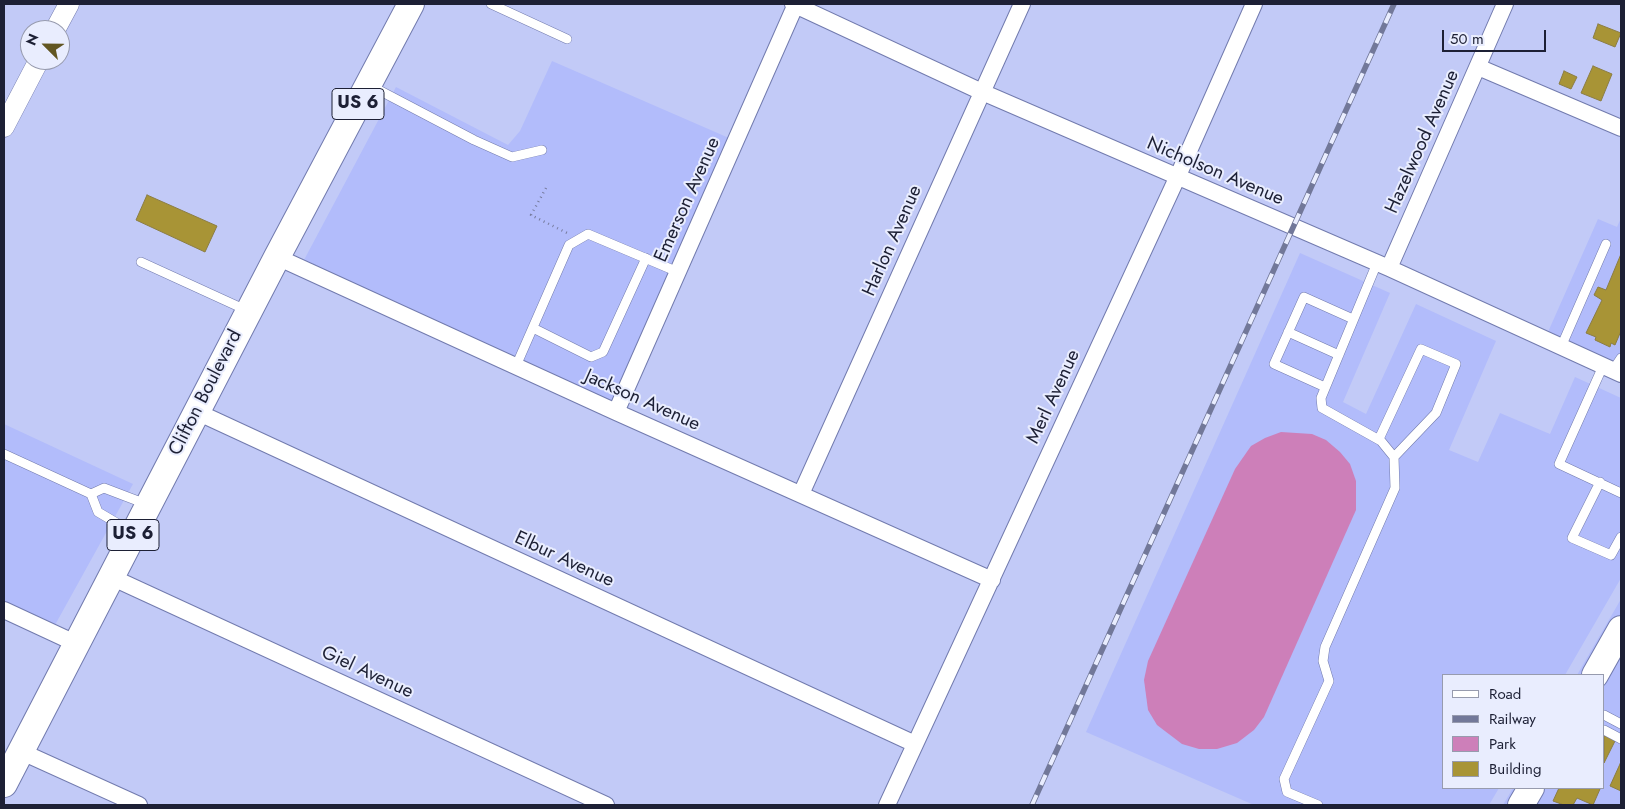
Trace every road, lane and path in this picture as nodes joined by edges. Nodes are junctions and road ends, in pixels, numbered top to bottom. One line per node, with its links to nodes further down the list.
1 (69, 4): 8 (street)
2 (411, 4): 12 (main road, Clifton Boulevard / US 6)
3 (491, 4): 9 (lane)
4 (795, 4): 13 (street, Nicholson Avenue); 25 (street, Emerson Avenue)
5 (1022, 4): 13 (street, Harlon Avenue)
6 (1254, 4): 17 (street, Merl Avenue)
7 (1505, 4): 10 (street, Hazelwood Avenue)
8 (60, 20)
9 (567, 39)
10 (1478, 66): 15 (street); 24 (street, Hazelwood Avenue)
11 (34, 70): 14 (street)
12 (368, 84): 16 (lane); 21 (main road, Clifton Boulevard / US 6)
13 (982, 92): 17 (street, Nicholson Avenue); 43 (street, Harlon Avenue)
14 (4, 127)
15 (1621, 128)
16 (542, 150)
17 (1177, 178): 24 (street, Nicholson Avenue); 48 (street, Merl Avenue)
18 (546, 188): 19 (path)
19 (570, 235)
20 (1606, 244): 30 (lane)
21 (276, 257): 26 (main road, Clifton Boulevard / US 6); 32 (street, Jackson Avenue)
22 (646, 258): 25 (lane); 28 (lane); 28 (lane)
23 (141, 262): 26 (lane)
24 (1383, 266): 27 (lane); 30 (street, Nicholson Avenue)
25 (678, 272): 36 (street, Emerson Avenue)
26 (249, 311): 35 (main road, Clifton Boulevard / US 6)
27 (1353, 319): 29 (lane); 31 (lane)
28 (533, 328): 32 (lane)
29 (1288, 332): 31 (lane); 34 (lane)
30 (1561, 347): 33 (street, Nicholson Avenue)
31 (1339, 355): 34 (lane)
32 (516, 366): 36 (street, Jackson Avenue)
33 (1615, 367): 40 (lane)
34 (1325, 387): 37 (lane)
35 (196, 412): 44 (main road, Clifton Boulevard / US 6); 57 (street, Elbur Avenue)
36 (616, 412): 43 (street, Jackson Avenue)
37 (1379, 440): 39 (lane); 39 (lane)
38 (4, 454): 42 (lane)
39 (1394, 457): 64 (lane)
40 (1600, 482): 41 (lane); 46 (lane)
41 (1621, 493)
42 (90, 494): 44 (lane); 45 (lane)
43 (801, 494): 48 (street, Jackson Avenue)
44 (148, 505): 45 (main road, Clifton Boulevard / US 6)
45 (134, 533): 47 (main road, Clifton Boulevard / US 6)
46 (1621, 537)
47 (111, 577): 51 (main road, Clifton Boulevard / US 6); 62 (street, Giel Avenue)
48 (992, 580): 57 (street, Merl Avenue)
49 (4, 610): 51 (street)
50 (1621, 628): 52 (main road)
51 (76, 643): 58 (main road, Clifton Boulevard / US 6)
52 (1596, 674)
53 (1605, 716): 54 (lane)
54 (1621, 724)
55 (1605, 731): 56 (lane)
56 (1621, 739)
57 (915, 744): 63 (street, Merl Avenue)
58 (22, 752): 59 (main road, Clifton Boulevard / US 6); 61 (street)
59 (4, 784)
60 (1530, 789): 65 (main road)
61 (138, 805)
62 (606, 805)
63 (887, 805)
64 (1318, 805)
65 (1521, 805)

